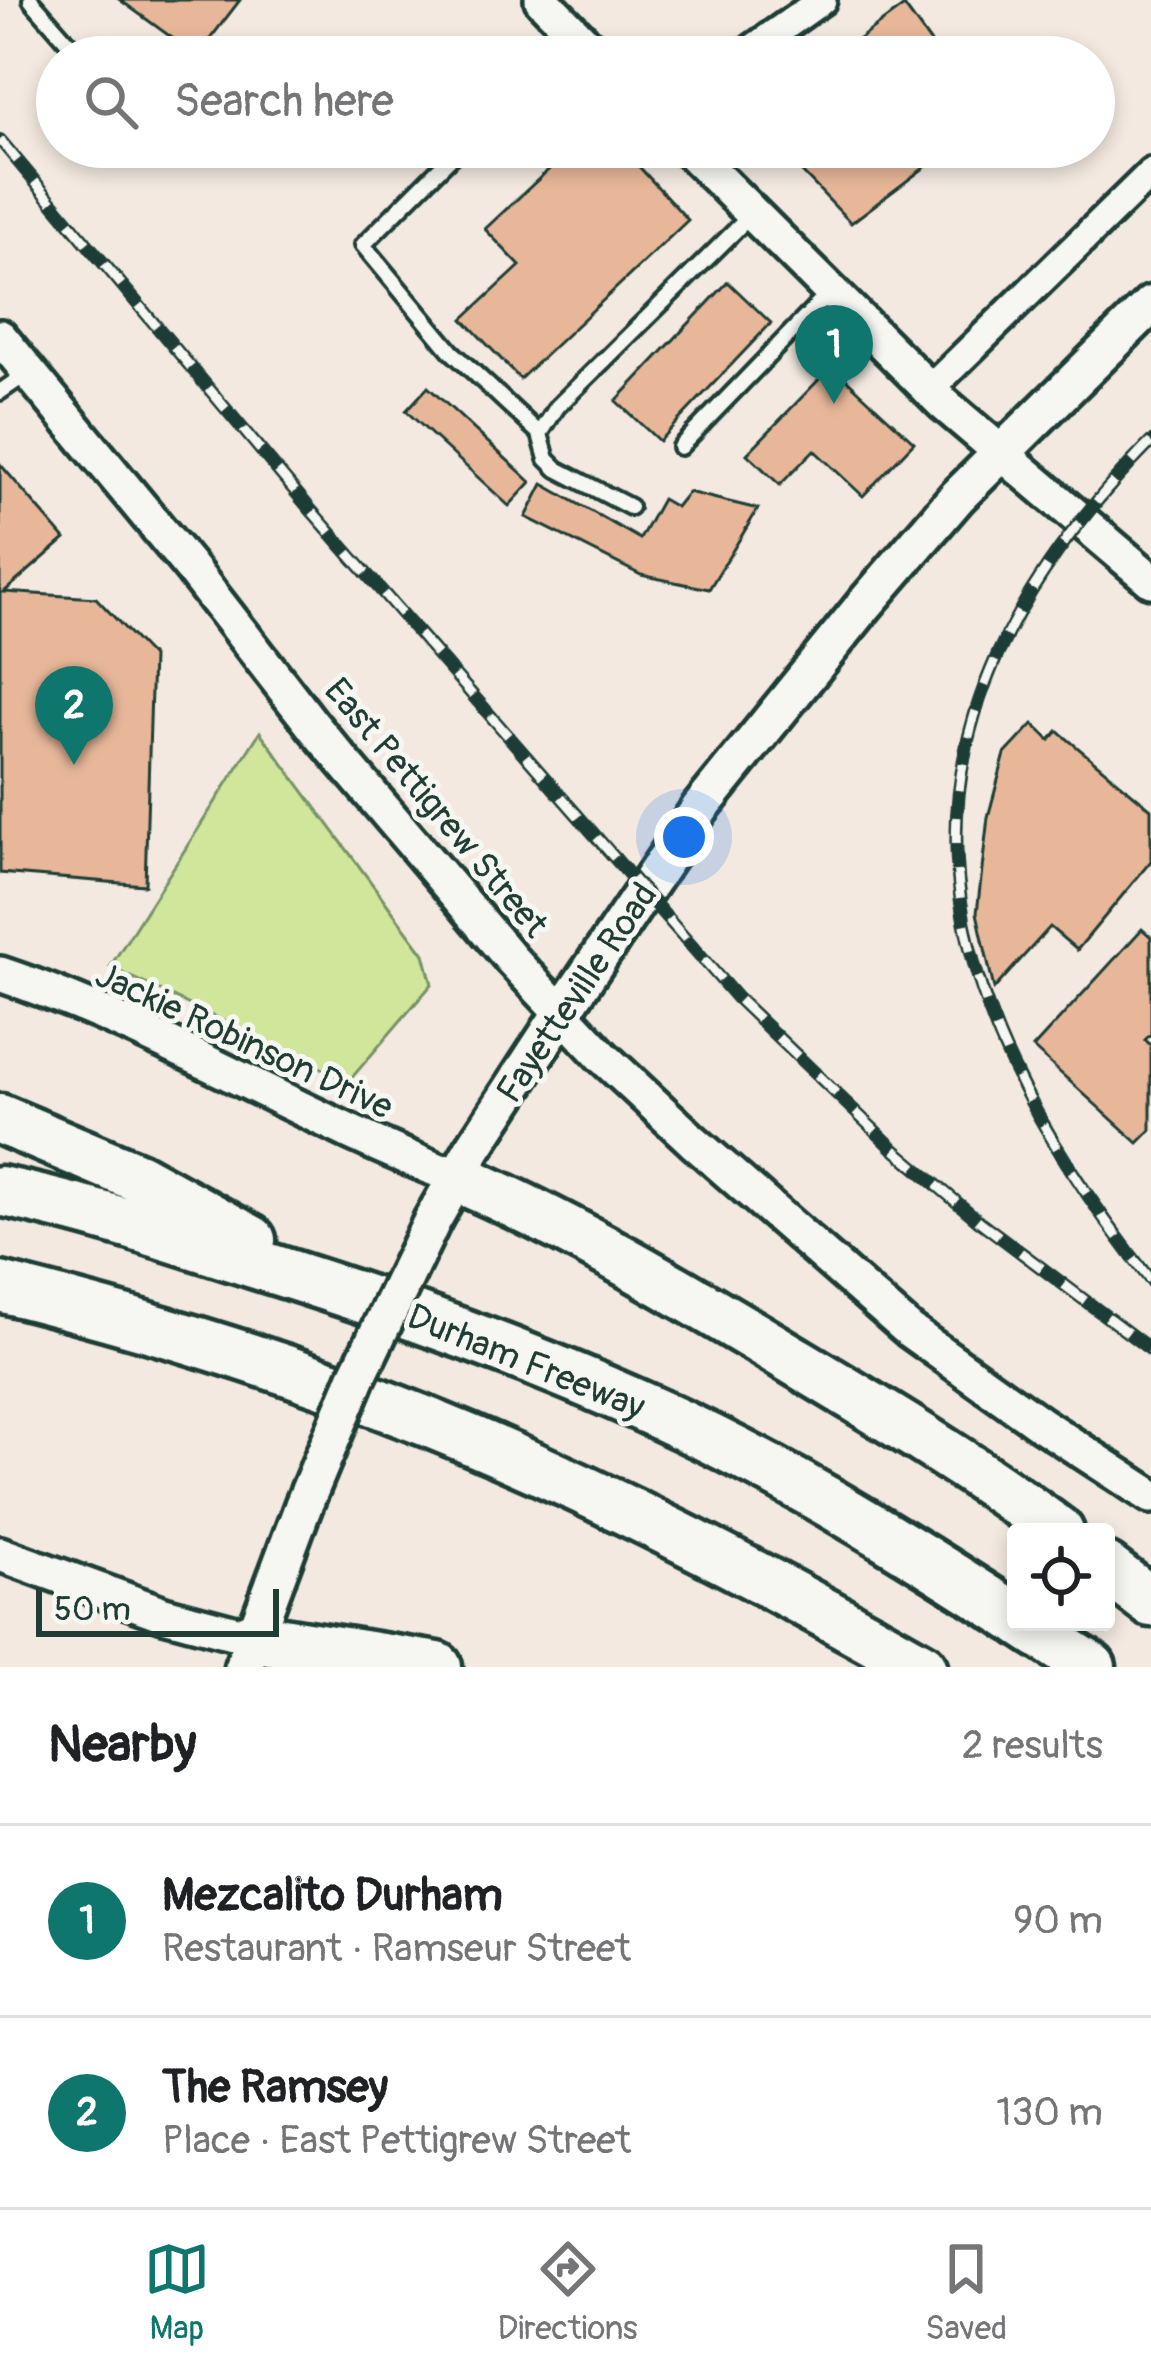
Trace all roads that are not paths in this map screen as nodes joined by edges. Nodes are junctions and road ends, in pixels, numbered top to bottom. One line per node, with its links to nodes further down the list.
1 (31, 0): 4 (lane)
2 (542, 0): 5 (street)
3 (819, 1): 6 (street)
4 (63, 36)
5 (566, 36)
6 (770, 36)
7 (440, 168): 17 (lane)
8 (707, 168): 10 (street)
9 (1151, 173): 15 (street)
10 (752, 214): 11 (street); 17 (lane)
11 (830, 292): 15 (street); 18 (lane)
12 (1151, 305): 19 (main road, Fayetteville Road)
13 (0, 337): 14 (street, East Pettigrew Street)
14 (29, 372): 16 (lane); 23 (street, East Pettigrew Street)
15 (929, 389): 19 (street)
16 (0, 392)
17 (540, 434): 20 (lane)
18 (680, 447)
19 (999, 454): 21 (street); 23 (main road, Fayetteville Road)
20 (630, 507)
21 (1151, 580)
22 (0, 974): 25 (street, Jackie Robinson Drive)
23 (561, 1014): 25 (main road, Fayetteville Road); 31 (street, East Pettigrew Street)
24 (0, 1118): 28 (highway)
25 (456, 1177): 32 (highway); 38 (main road, Fayetteville Road, bridge)
26 (0, 1191): 28 (highway, Durham Freeway)
27 (0, 1287): 30 (highway)
28 (345, 1292): 36 (highway, Durham Freeway)
29 (0, 1318): 30 (highway)
30 (208, 1345): 40 (highway)
31 (1151, 1496)
32 (1046, 1523)
33 (0, 1554): 38 (street)
34 (1115, 1575): 35 (highway)
35 (1151, 1602)
36 (1007, 1613)
37 (1036, 1631): 41 (highway, Durham Freeway)
38 (247, 1652): 39 (highway)
39 (437, 1667)
40 (922, 1667)
41 (1091, 1667)

